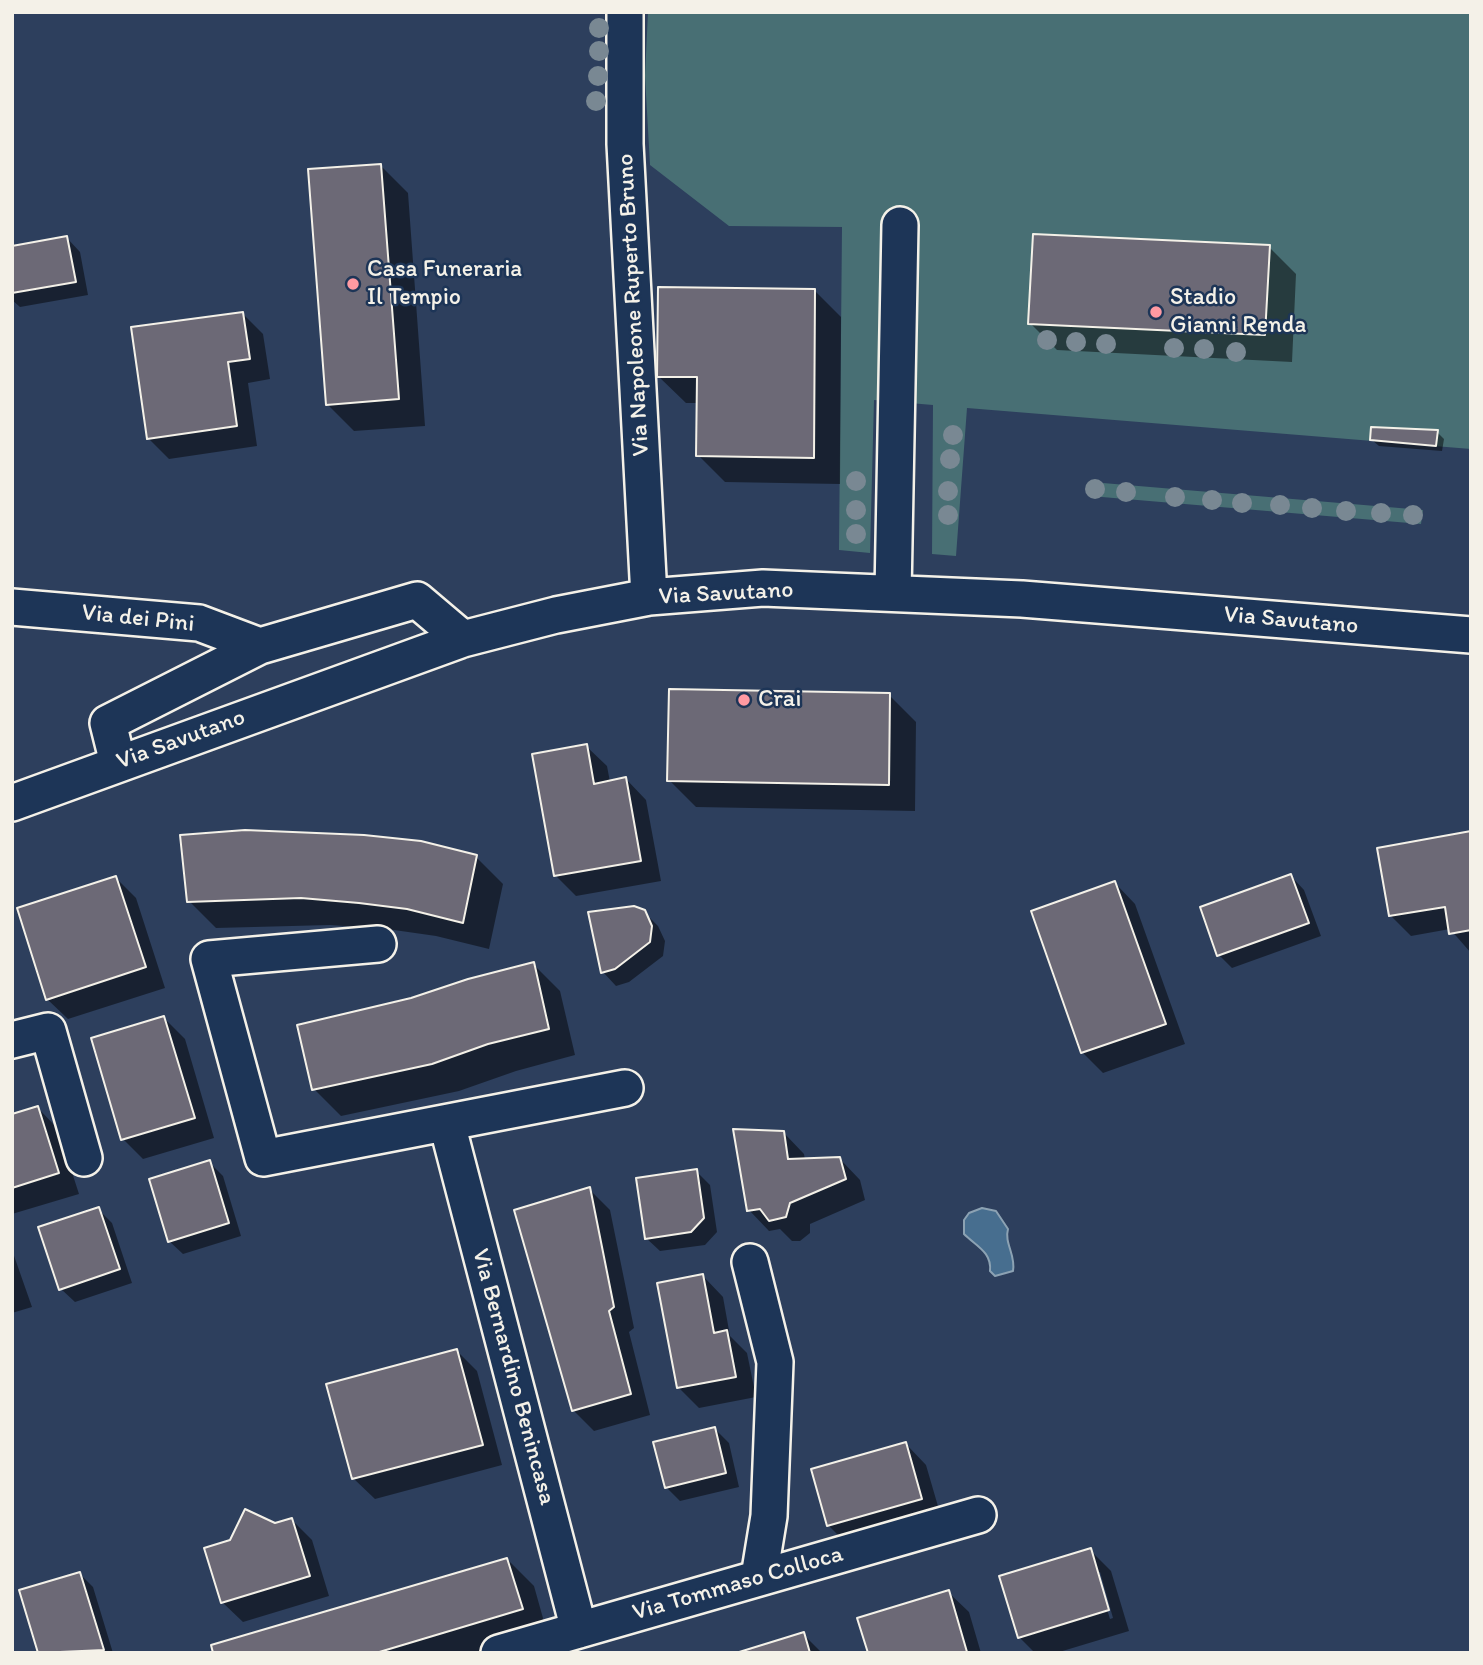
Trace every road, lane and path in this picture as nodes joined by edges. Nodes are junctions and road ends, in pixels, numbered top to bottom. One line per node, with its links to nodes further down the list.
1 (625, 12): 4 (street, Via Napoleone Ruperto Bruno)
2 (900, 225): 3 (street)
3 (893, 593): 4 (street, Via Savutano); 6 (street, Via Savutano)
4 (649, 597): 7 (street, Via Savutano)
5 (12, 607): 8 (street, Via dei Pini)
6 (1471, 635)
7 (463, 639): 8 (street); 9 (street, Via Savutano)
8 (260, 646): 9 (street)
9 (118, 763): 10 (street, Via Savutano)
10 (12, 803)
11 (378, 944): 14 (street)
12 (12, 1040): 15 (street)
13 (625, 1088): 14 (street)
14 (447, 1124): 19 (street, Via Bernardino Benincasa)
15 (84, 1158)
16 (750, 1262): 18 (street)
17 (978, 1515): 18 (street, Via Tommaso Colloca)
18 (759, 1577): 19 (street, Via Tommaso Colloca)
19 (579, 1629): 20 (street, Via Tommaso Colloca)
20 (499, 1653)

